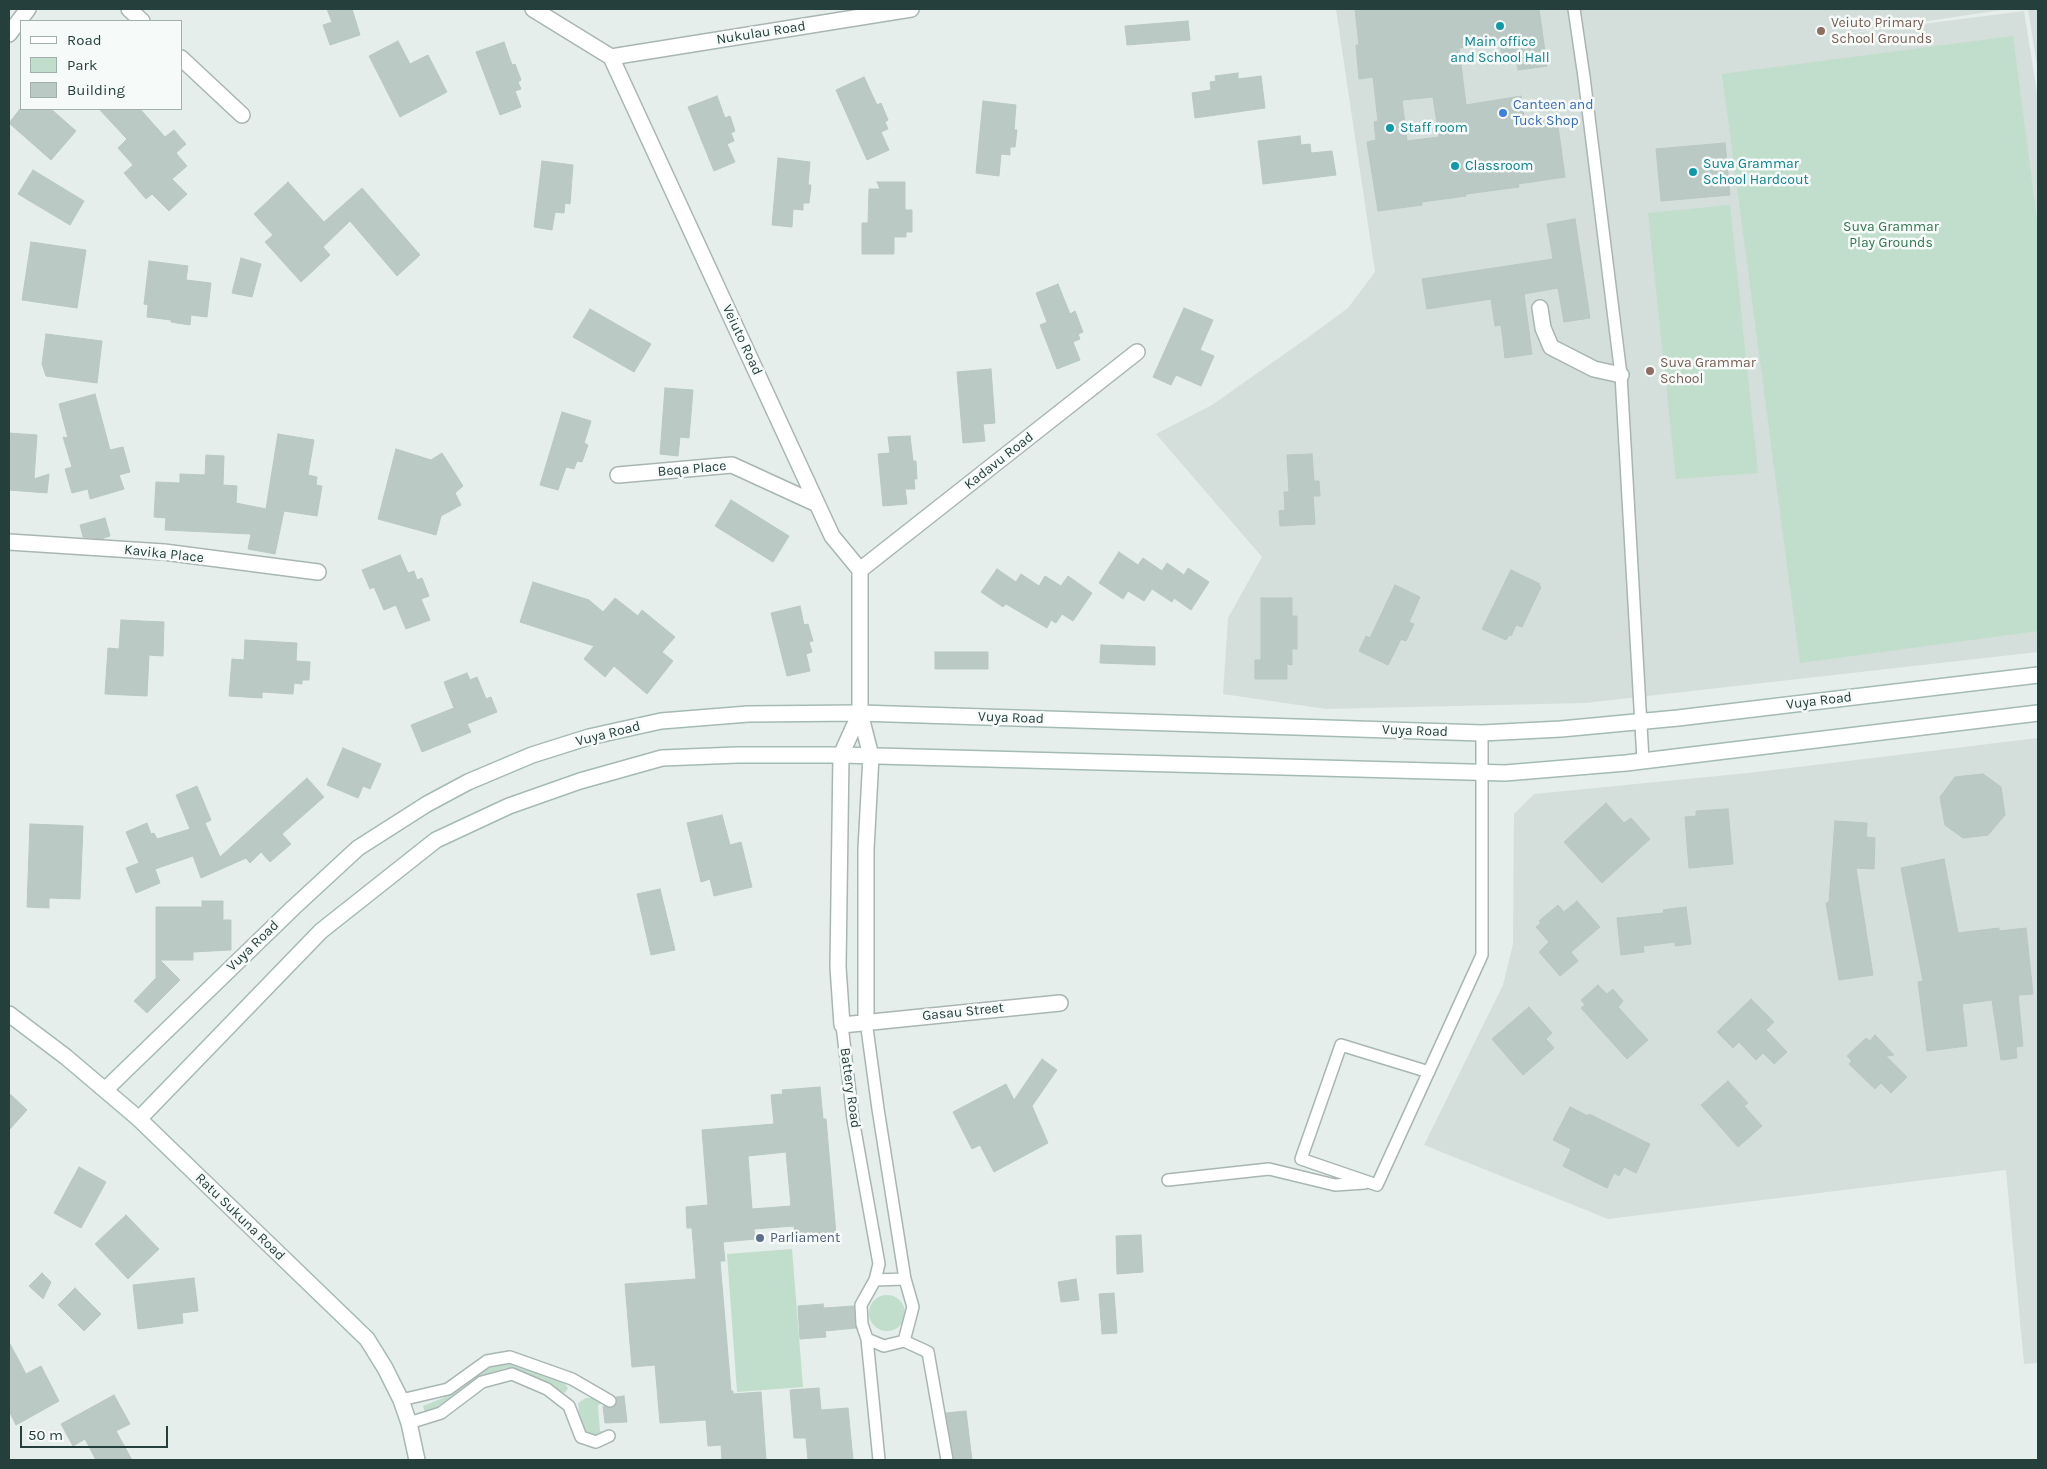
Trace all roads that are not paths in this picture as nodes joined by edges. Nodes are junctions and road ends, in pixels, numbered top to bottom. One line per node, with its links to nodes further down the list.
1 (28, 9): 8 (main road)
2 (129, 9): 7 (main road)
3 (533, 9): 9 (main road)
4 (911, 9): 6 (main road, Nukulau Road)
5 (1574, 9): 14 (lane)
6 (878, 11): 9 (main road, Nukulau Road)
7 (141, 20)
8 (9, 34)
9 (611, 57): 16 (main road, Veiuto Road)
10 (182, 59): 11 (main road)
11 (242, 115)
12 (1540, 308): 14 (main road)
13 (1137, 352): 18 (main road, Kadavu Road)
14 (1621, 375): 23 (lane)
15 (618, 475): 16 (main road, Beqa Place)
16 (817, 504): 18 (main road, Veiuto Road)
17 (9, 542): 19 (main road, Kavika Place)
18 (860, 570): 21 (main road)
19 (318, 572)
20 (2038, 675): 23 (main road, Vuya Road)
21 (860, 713): 24 (main road, Vuya Road); 25 (main road, Battery Road); 26 (main road, Battery Road); 34 (main road, Vuya Road)
22 (2038, 713): 27 (main road)
23 (1641, 722): 24 (main road, Vuya Road); 27 (lane)
24 (1482, 733): 28 (lane)
25 (841, 755): 26 (main road); 32 (main road, Battery Road); 35 (main road)
26 (871, 756): 28 (main road); 31 (main road, Battery Road)
27 (1643, 760): 28 (main road)
28 (1482, 773): 33 (lane)
29 (1060, 1002): 31 (main road, Gasau Street)
30 (9, 1014): 34 (main road, Ratu Sukuna Road)
31 (866, 1021): 32 (main road, Gasau Street); 38 (lane, Battery Road)
32 (842, 1025): 39 (lane, Battery Road)
33 (1429, 1072): 37 (lane); 37 (lane)
34 (105, 1090): 35 (main road, Ratu Sukuna Road)
35 (139, 1119): 42 (main road, Ratu Sukuna Road)
36 (1168, 1180): 37 (lane)
37 (1370, 1182)
38 (905, 1279): 39 (lane); 41 (lane, Battery Road)
39 (875, 1280): 40 (lane, Battery Road)
40 (867, 1339): 41 (lane); 47 (lane, Battery Road)
41 (904, 1341): 48 (lane)
42 (401, 1400): 43 (lane); 44 (main road, Ratu Sukuna Road)
43 (610, 1401)
44 (409, 1423): 45 (lane); 46 (main road, Ratu Sukuna Road)
45 (609, 1436)
46 (417, 1460)
47 (879, 1460)
48 (947, 1460)

